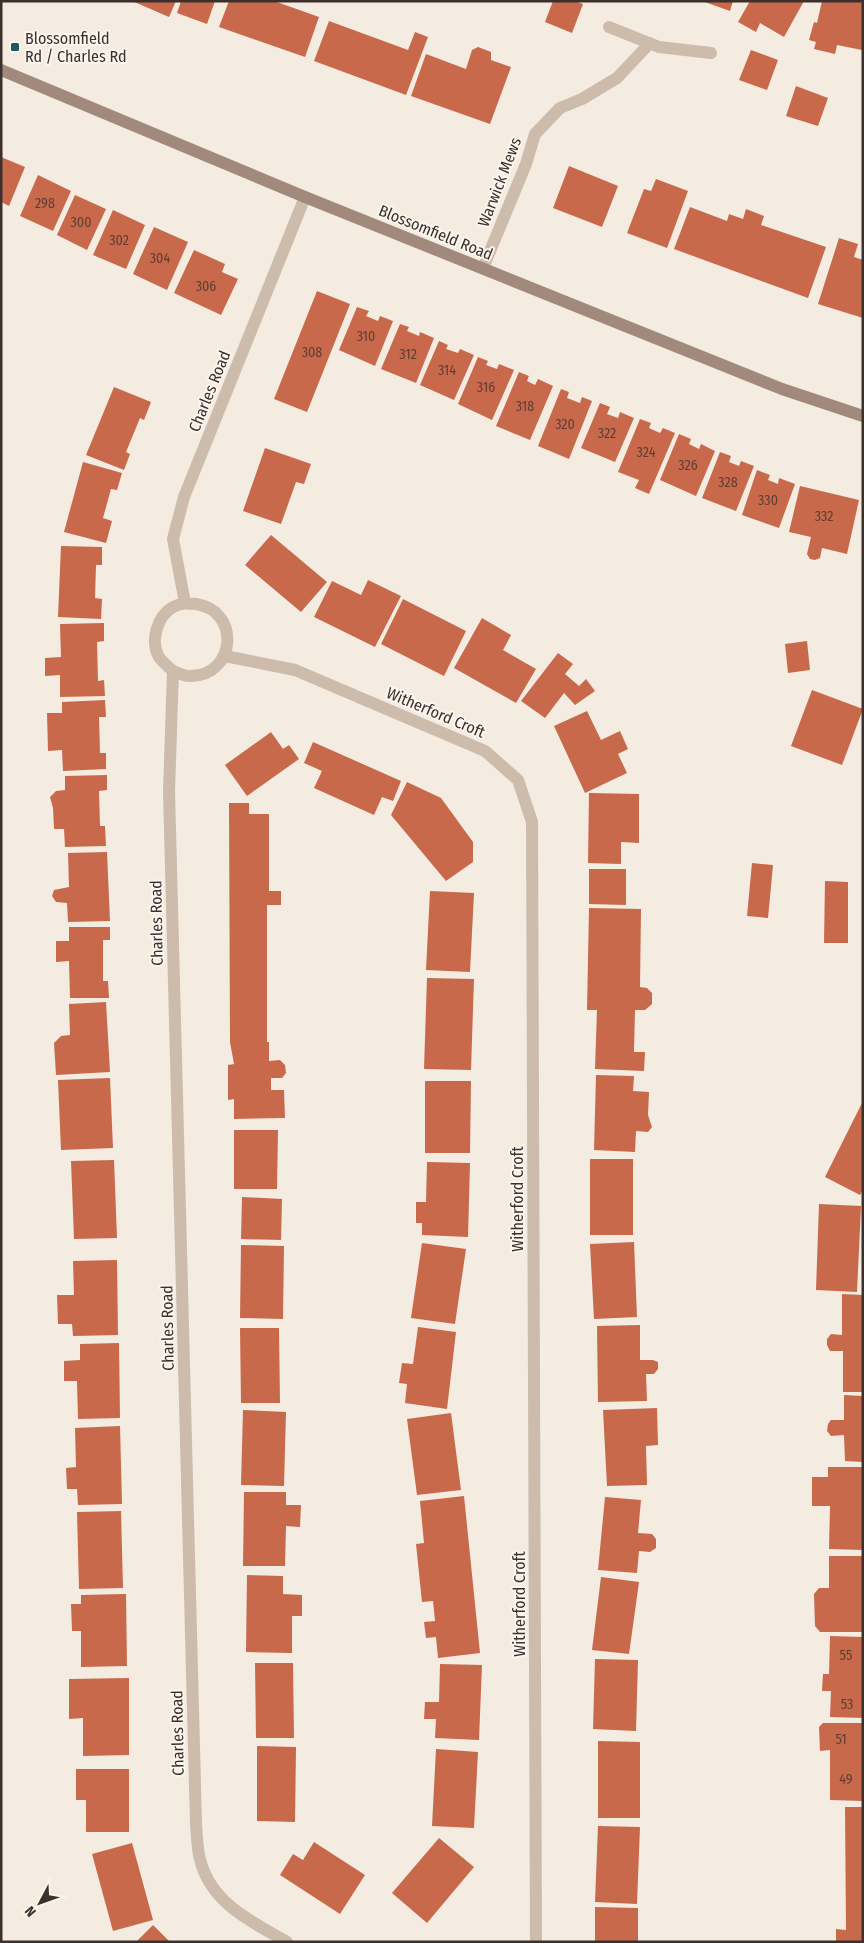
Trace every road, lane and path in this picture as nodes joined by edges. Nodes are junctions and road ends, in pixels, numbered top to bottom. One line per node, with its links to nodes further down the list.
1 (609, 27): 2 (street)
2 (650, 43): 3 (street); 6 (street, Warwick Mews)
3 (711, 53)
4 (1, 70): 5 (main road, Blossomfield Road)
5 (305, 197): 6 (main road, Blossomfield Road); 8 (street, Charles Road)
6 (483, 268): 7 (main road, Blossomfield Road)
7 (863, 416)
8 (184, 603): 9 (street); 10 (street)
9 (225, 656): 10 (street); 12 (street, Witherford Croft)
10 (173, 671): 11 (street, Charles Road)
11 (287, 1942)
12 (536, 1942)

